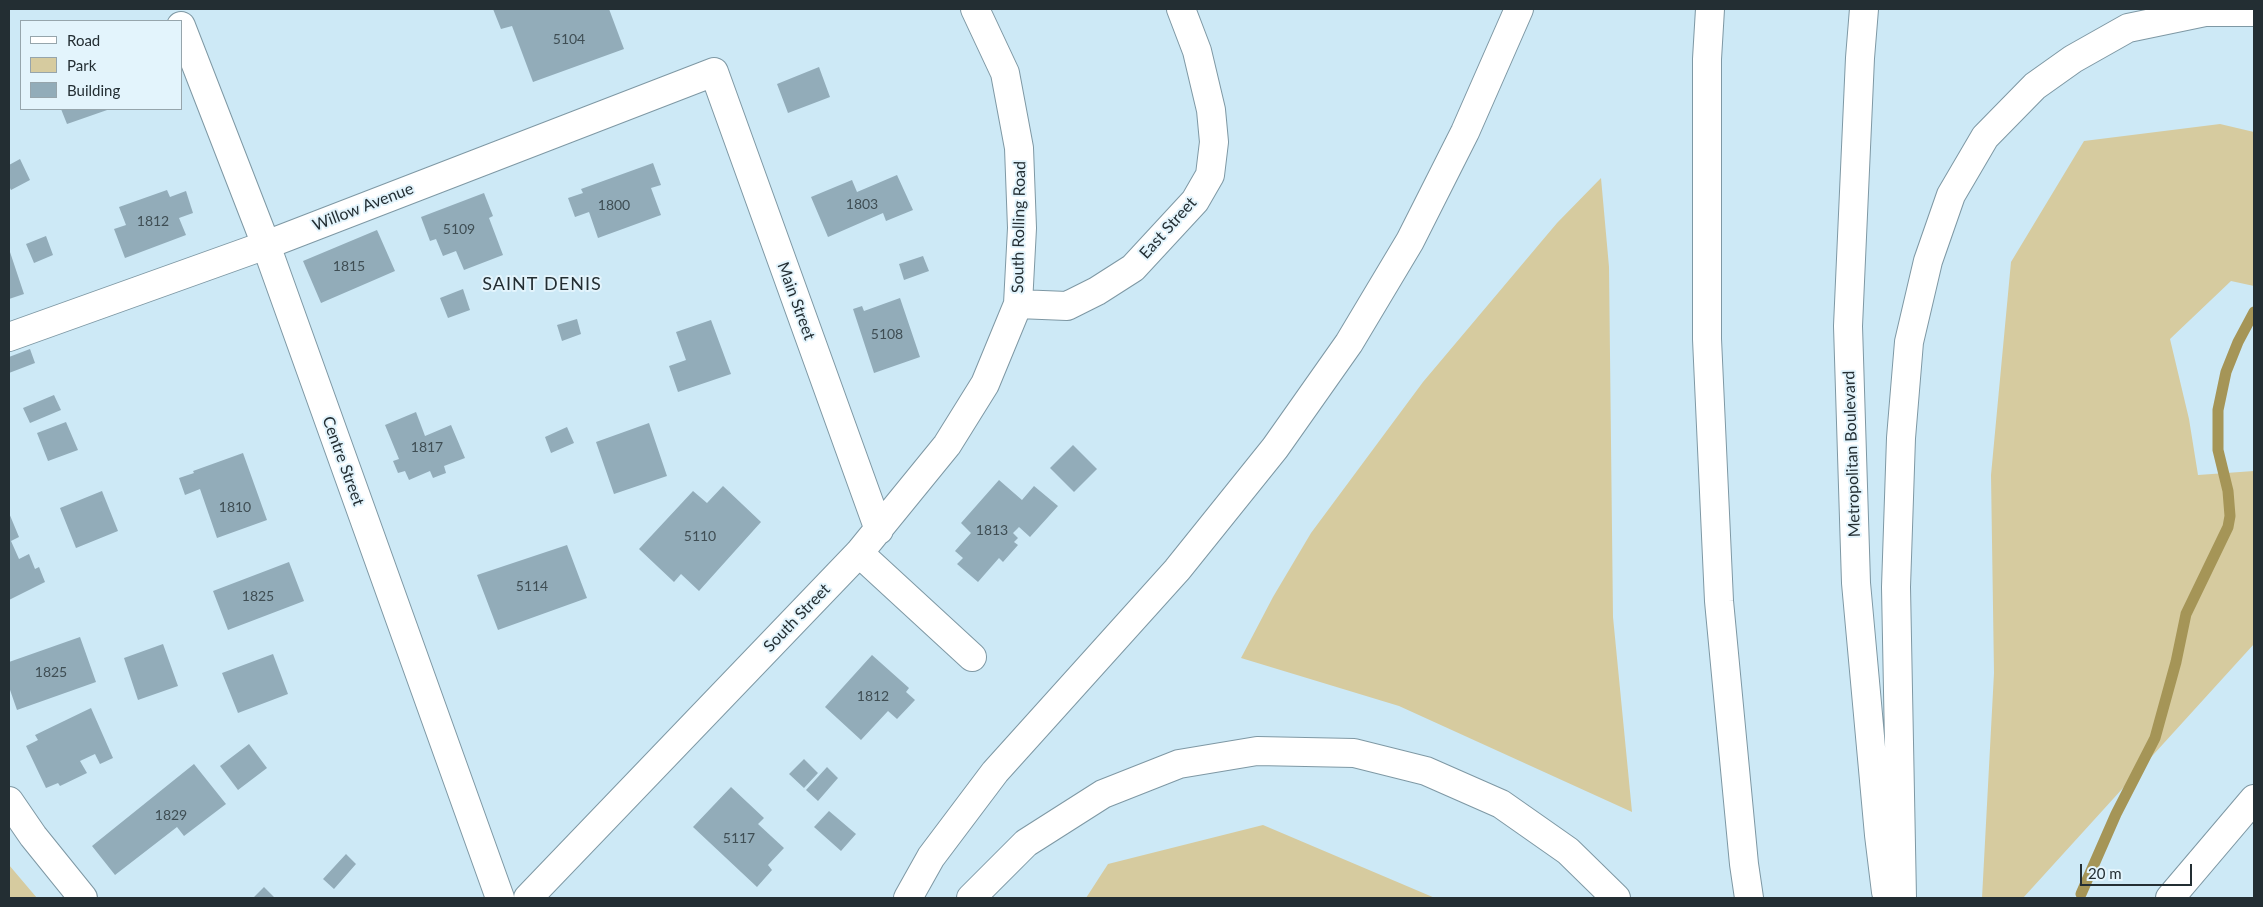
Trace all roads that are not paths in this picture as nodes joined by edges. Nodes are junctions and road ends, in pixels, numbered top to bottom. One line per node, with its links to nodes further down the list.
1 (975, 9): 12 (main road, South Rolling Road)
2 (1181, 9): 12 (main road, East Street)
3 (1519, 9): 22 (main road)
4 (1710, 9): 25 (main road)
5 (1864, 9): 26 (main road, Metropolitan Boulevard)
6 (2205, 12): 7 (main road); 8 (main road); 27 (main road)
7 (2254, 12)
8 (2254, 26)
9 (182, 29): 11 (main road, Centre Street)
10 (714, 72): 11 (main road, Willow Avenue); 14 (main road, Main Street)
11 (266, 244): 13 (main road, Willow Avenue); 20 (main road, Centre Street)
12 (1018, 304): 14 (main road, South Street)
13 (9, 337)
14 (879, 530): 15 (main road, South Street)
15 (859, 553): 16 (main road); 21 (main road, South Street)
16 (972, 657)
17 (2254, 799): 28 (main road)
18 (9, 801): 19 (main road)
19 (83, 898)
20 (500, 898)
21 (528, 898)
22 (908, 898)
23 (971, 898): 24 (main road)
24 (1616, 898)
25 (1749, 898)
26 (1887, 898)
27 (1902, 898)
28 (2170, 898)

